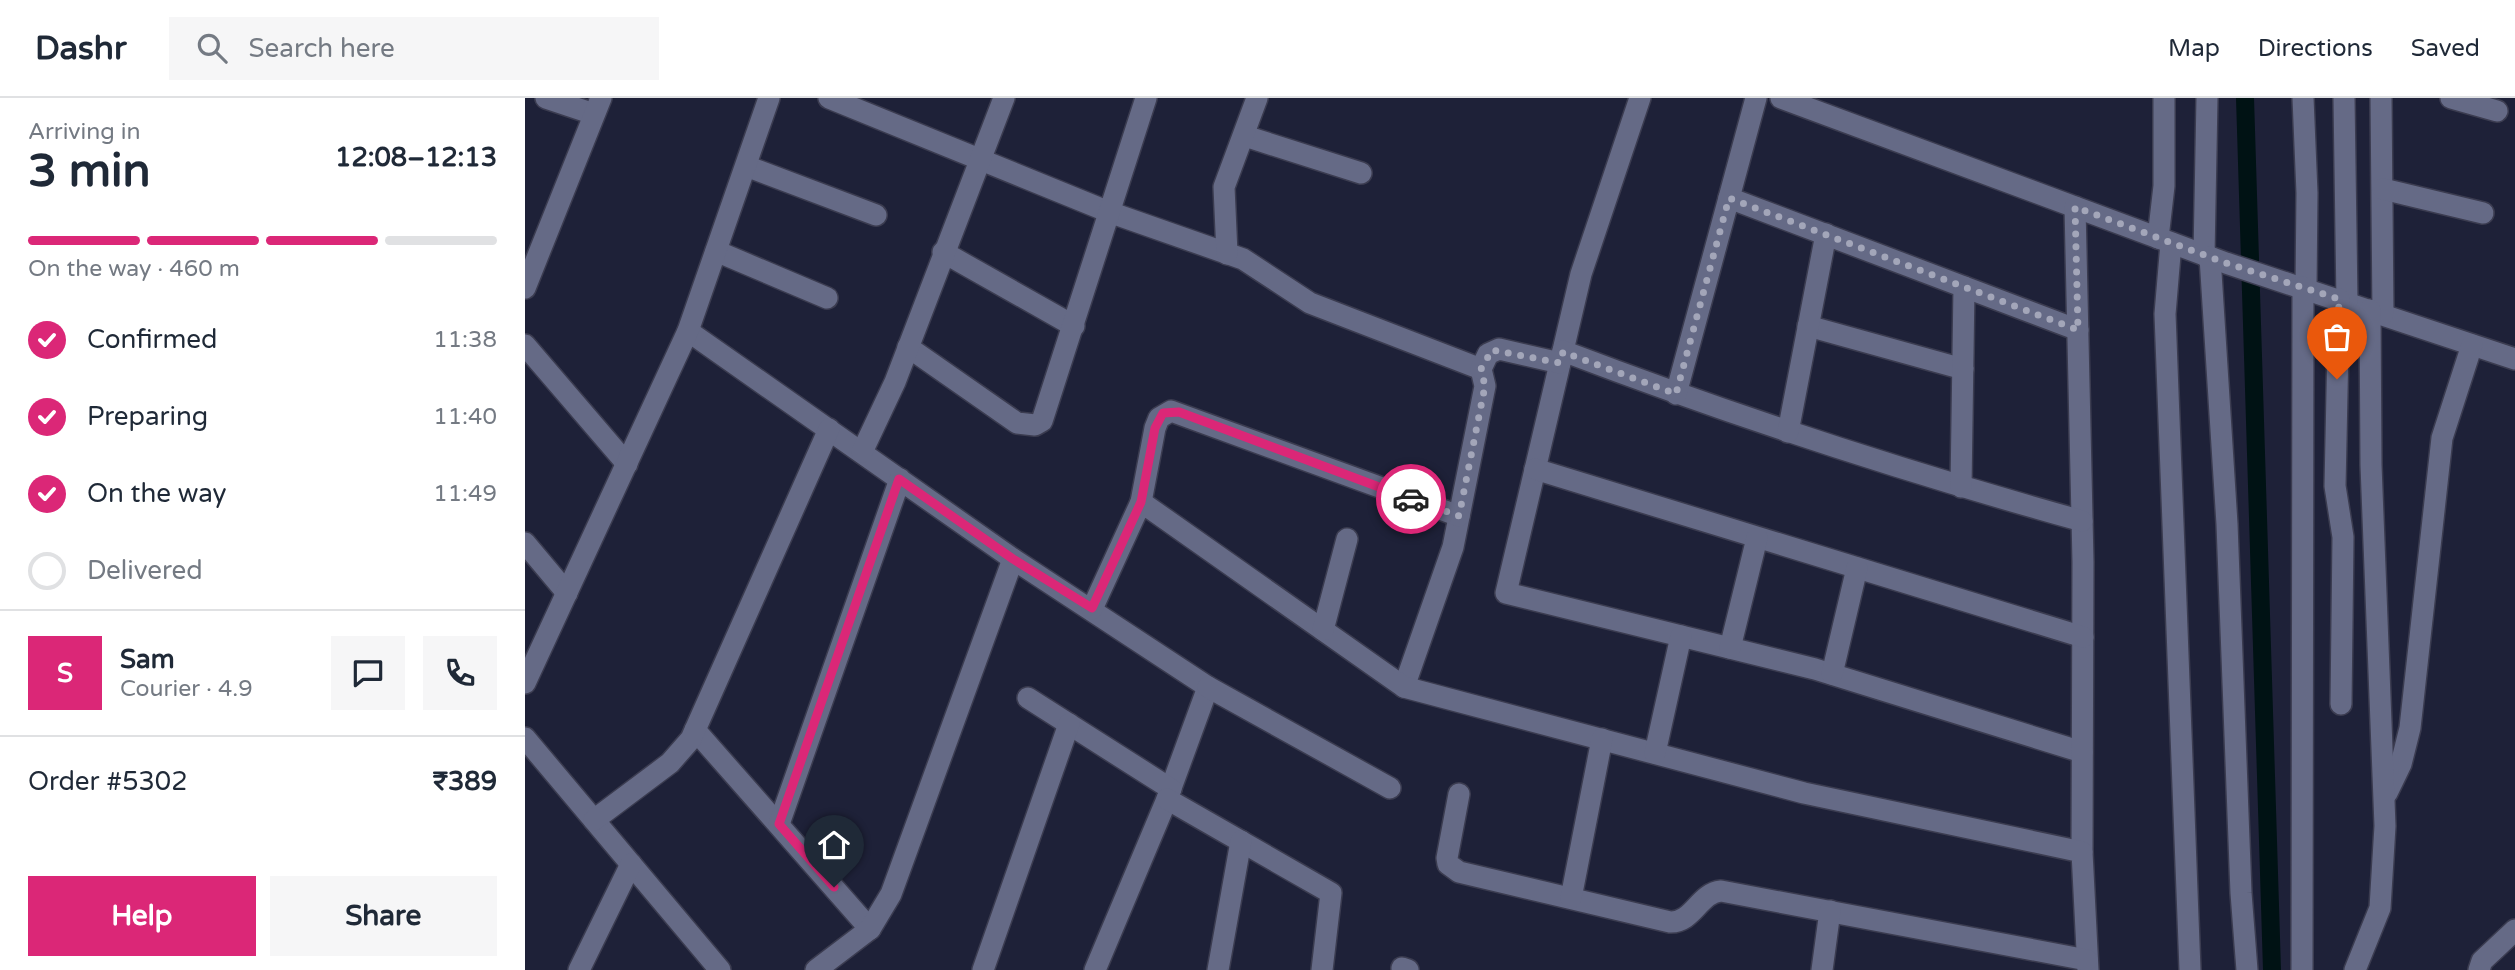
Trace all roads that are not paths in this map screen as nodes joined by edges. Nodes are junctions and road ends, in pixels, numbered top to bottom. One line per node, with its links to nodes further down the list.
1 (545, 98): 16 (street)
2 (769, 98): 20 (street)
3 (829, 98): 19 (street)
4 (1004, 98): 19 (street)
5 (1146, 98): 25 (street)
6 (1257, 98): 18 (street)
7 (1640, 98): 47 (street)
8 (1756, 98): 23 (street)
9 (1781, 98): 24 (street)
10 (2164, 98): 29 (street)
11 (2207, 98): 33 (street)
12 (2303, 98): 36 (street)
13 (2344, 98): 38 (street)
14 (2381, 98): 22 (street)
15 (2451, 98): 17 (street)
16 (598, 106): 35 (street)
17 (2497, 111)
18 (1245, 136): 21 (street); 32 (street)
19 (980, 159): 25 (street); 31 (street)
20 (745, 166): 27 (street); 30 (street)
21 (1361, 173)
22 (2383, 189): 26 (street); 39 (street)
23 (1729, 198): 28 (street); 51 (street)
24 (2075, 207): 29 (street); 42 (street)
25 (1108, 212): 32 (street); 40 (street)
26 (2483, 213)
27 (876, 215)
28 (1826, 234): 34 (street); 41 (street)
29 (2165, 241): 33 (street); 107 (street)
30 (716, 251): 37 (street); 43 (street)
31 (943, 252): 40 (street); 46 (street)
32 (1227, 254): 49 (street)
33 (2213, 258): 36 (street); 108 (street)
34 (1964, 287): 42 (street); 50 (street)
35 (525, 288)
36 (2304, 288): 38 (street); 109 (street)
37 (827, 298)
38 (2343, 301): 39 (street); 78 (street)
39 (2377, 312): 45 (street); 88 (street)
40 (1074, 326): 46 (street)
41 (1808, 326): 50 (street); 53 (street)
42 (2078, 330): 61 (street)
43 (688, 331): 52 (street); 55 (street)
44 (525, 345): 55 (street)
45 (2472, 345): 48 (street); 88 (street)
46 (908, 347): 54 (street)
47 (1562, 358): 49 (street); 51 (street); 56 (street)
48 (2515, 359)
49 (1481, 369): 60 (street)
50 (1963, 369): 58 (street)
51 (1676, 394): 53 (street)
52 (829, 429): 54 (street); 80 (street)
53 (1788, 432): 58 (street)
54 (862, 453): 57 (street)
55 (627, 464): 67 (street)
56 (1535, 470): 62 (street); 70 (street)
57 (899, 479): 65 (street); 90 (street)
58 (1961, 487): 61 (street)
59 (1141, 502): 60 (street); 68 (street); 69 (street)
60 (1459, 516): 76 (street)
61 (2082, 521): 71 (street)
62 (1757, 538): 66 (street); 72 (street)
63 (1347, 539): 69 (street)
64 (525, 543): 67 (street)
65 (1013, 559): 68 (street); 96 (street)
66 (1857, 568): 71 (street); 73 (street)
67 (567, 593): 74 (street)
68 (1092, 608): 75 (street)
69 (1323, 630): 76 (street)
70 (1681, 636): 72 (street); 84 (street)
71 (2083, 638): 83 (street)
72 (1730, 648): 73 (street)
73 (1832, 674): 83 (street)
74 (525, 683)
75 (1208, 687): 85 (street); 86 (street)
76 (1404, 687): 82 (street)
77 (1028, 698): 79 (street)
78 (2341, 704)
79 (1069, 724): 86 (street); 102 (street)
80 (695, 730): 89 (street); 90 (street)
81 (525, 737): 89 (street)
82 (1602, 739): 84 (street); 94 (street)
83 (2082, 752): 92 (street)
84 (1655, 753): 92 (street)
85 (1390, 788)
86 (1169, 794): 91 (street); 103 (street)
87 (1459, 794): 94 (street)
88 (2385, 798): 110 (street)
89 (594, 820): 93 (street)
90 (779, 824): 96 (street)
91 (1241, 841): 104 (street); 105 (street)
92 (2082, 852): 98 (street)
93 (631, 864): 99 (street); 100 (street)
94 (1571, 898): 95 (street)
95 (1830, 911): 98 (street); 106 (street)
96 (870, 929): 101 (street)
97 (2515, 930): 111 (street)
98 (2088, 965)
99 (579, 970)
100 (720, 970)
101 (816, 970)
102 (983, 970)
103 (1095, 970)
104 (1218, 970)
105 (1322, 970)
106 (1822, 970)
107 (2190, 970)
108 (2247, 970)
109 (2302, 970)
110 (2355, 970)
111 (2479, 970)

